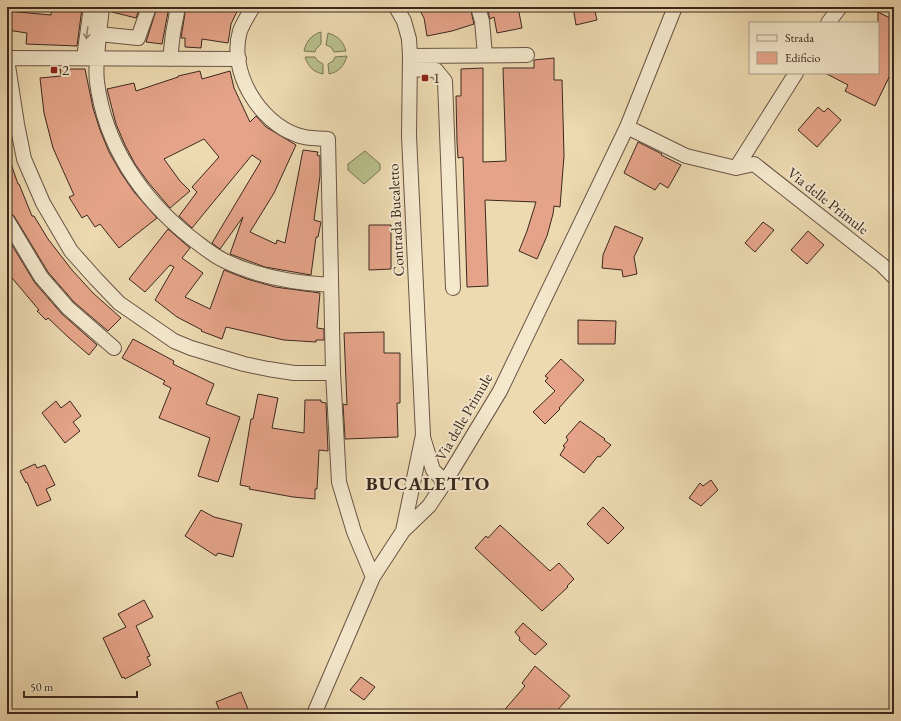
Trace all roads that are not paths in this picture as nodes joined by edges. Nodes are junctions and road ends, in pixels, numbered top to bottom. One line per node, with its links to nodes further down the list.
1 (91, 7): 14 (street, one-way to 14)
2 (102, 7): 11 (street)
3 (149, 7): 11 (street)
4 (178, 7): 16 (street)
5 (253, 7): 17 (street)
6 (396, 7): 18 (street, Contrada Bucaletto)
7 (478, 7): 12 (street)
8 (675, 7): 21 (street, Via delle Primule)
9 (840, 7): 10 (street)
10 (829, 22)
11 (99, 34): 14 (street)
12 (485, 55): 13 (street); 18 (street)
13 (527, 55)
14 (90, 58): 15 (street); 16 (street); 25 (street)
15 (7, 59): 20 (street)
16 (170, 59): 17 (street)
17 (239, 59): 25 (street)
18 (410, 62): 26 (street); 29 (street, Contrada Bucaletto)
19 (795, 74): 22 (street)
20 (9, 90): 28 (street)
21 (627, 126): 22 (street, Via delle Primule); 30 (street, Via delle Primule)
22 (736, 168): 24 (street, Via delle Primule)
23 (7, 220): 27 (street)
24 (894, 277)
25 (330, 285): 28 (street)
26 (453, 288)
27 (114, 348)
28 (332, 373): 32 (street)
29 (423, 435): 30 (street); 31 (street)
30 (445, 482): 31 (street, Via delle Primule)
31 (403, 531): 32 (street, Via delle Primule)
32 (373, 577): 33 (street, Via delle Primule)
33 (314, 714)

